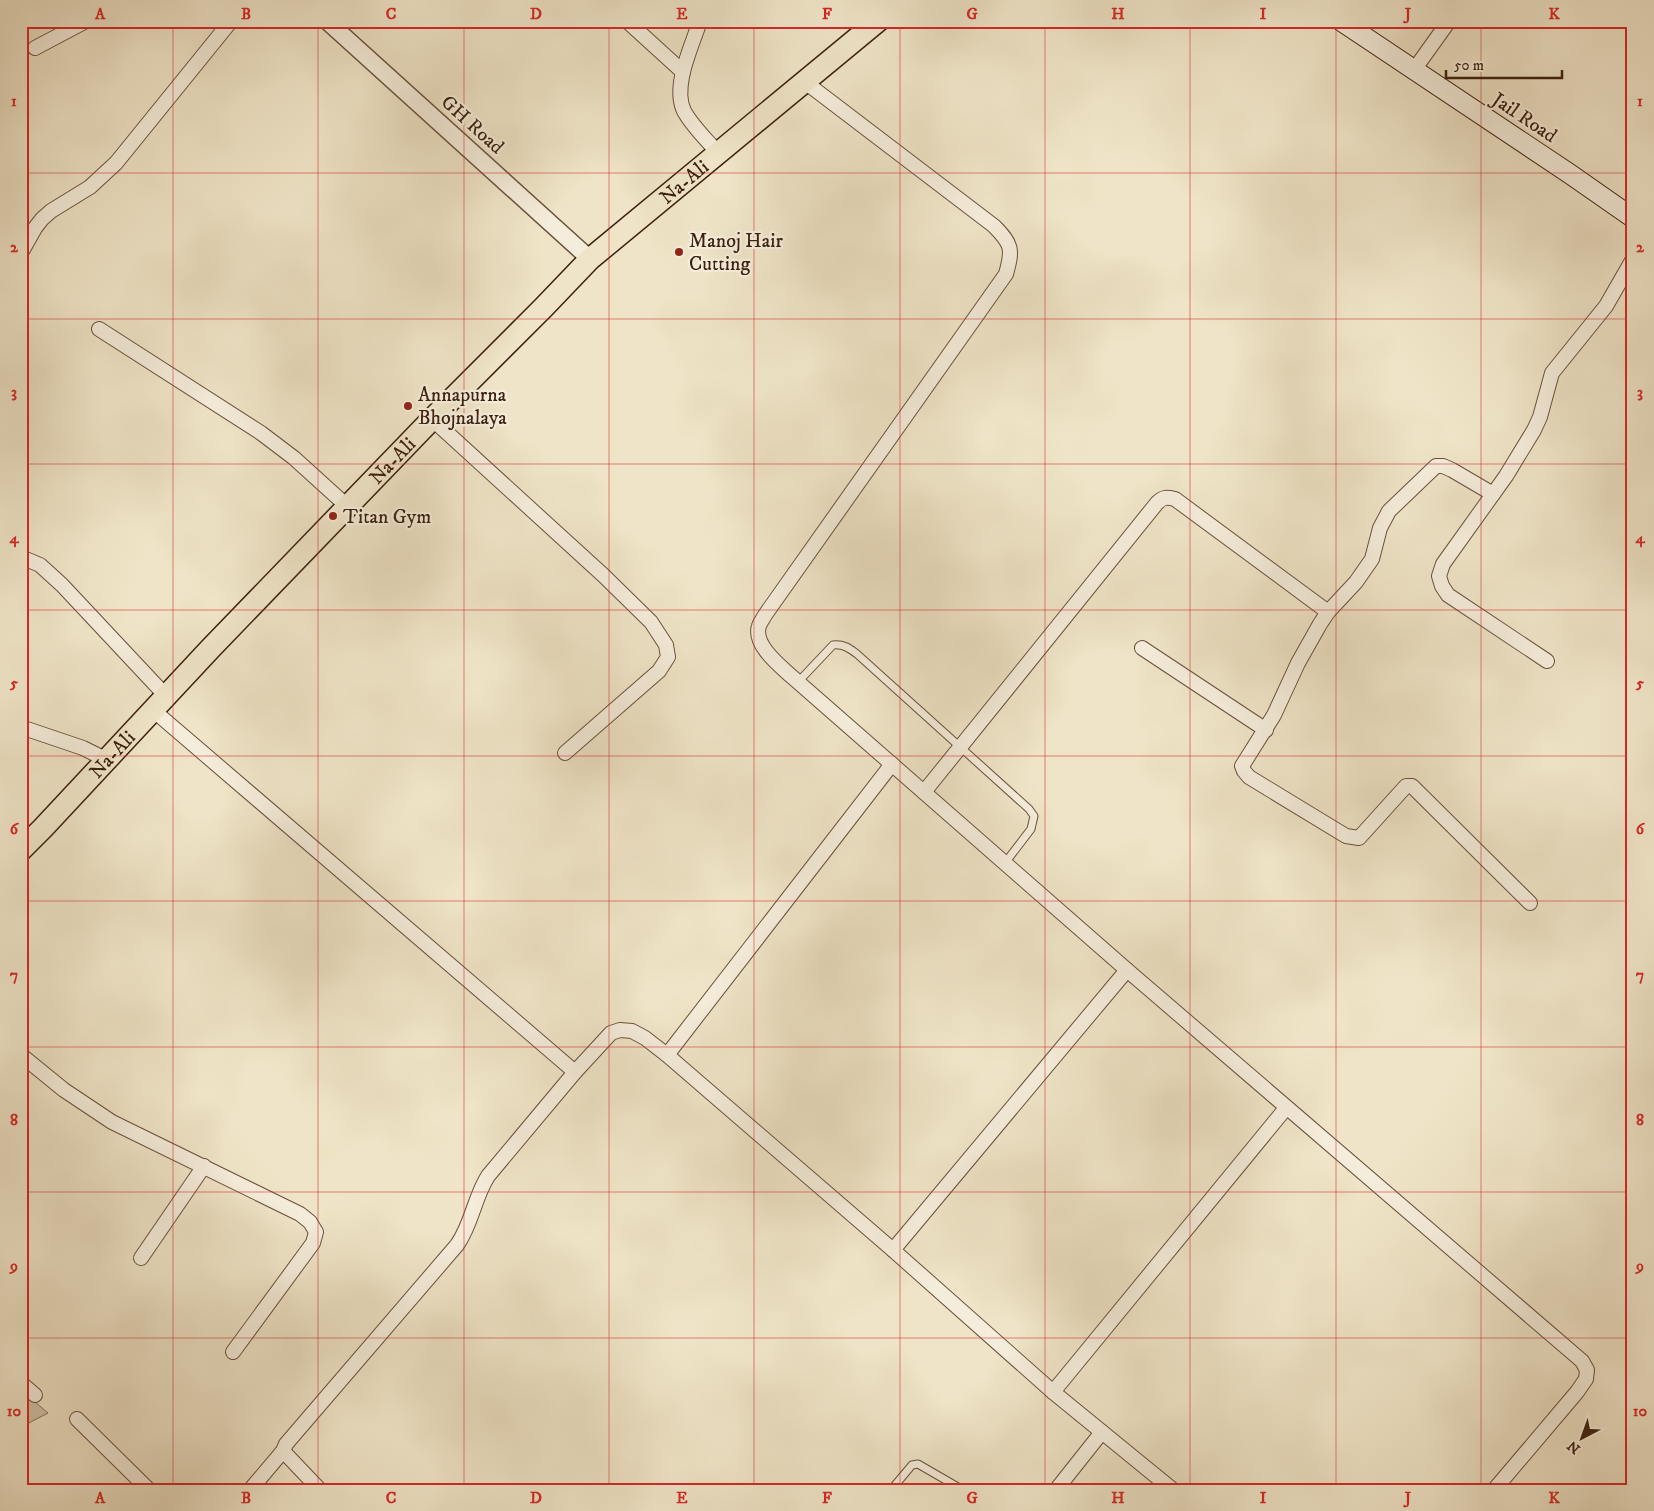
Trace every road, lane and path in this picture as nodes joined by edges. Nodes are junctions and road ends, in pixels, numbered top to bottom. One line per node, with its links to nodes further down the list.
1 (86, 21): 9 (street)
2 (231, 21): 15 (street)
3 (328, 21): 16 (street, GH Road)
4 (627, 21): 11 (street)
5 (700, 21): 11 (street)
6 (878, 21): 12 (main road, Na-Ali)
7 (1341, 21): 10 (main road, Jail Road)
8 (1449, 21): 10 (street)
9 (35, 48)
10 (1414, 70): 14 (main road, Jail Road)
11 (683, 72): 13 (street)
12 (805, 82): 13 (main road, Na-Ali); 26 (street)
13 (718, 153): 16 (main road, Na-Ali)
14 (1633, 218)
15 (21, 253)
16 (590, 259): 19 (main road, Na-Ali)
17 (1633, 259): 20 (street)
18 (99, 329): 21 (street)
19 (432, 418): 21 (main road, Na-Ali); 31 (street)
20 (1493, 494): 23 (street); 25 (street)
21 (348, 507): 27 (main road, Na-Ali)
22 (21, 557): 27 (street)
23 (1328, 612): 29 (street); 30 (street)
24 (1142, 648): 29 (street)
25 (1547, 661)
26 (798, 682): 30 (lane); 33 (street)
27 (159, 703): 32 (main road, Na-Ali); 41 (street)
28 (21, 728): 32 (street)
29 (1266, 730): 37 (street)
30 (960, 747): 34 (street); 36 (lane)
31 (565, 753)
32 (107, 760): 35 (main road, Na-Ali)
33 (892, 764): 34 (street); 40 (street)
34 (924, 792): 36 (street)
35 (21, 850)
36 (1005, 863): 38 (street)
37 (1530, 903)
38 (1127, 970): 42 (street); 44 (street)
39 (21, 1054): 43 (street)
40 (667, 1054): 41 (street); 44 (street)
41 (575, 1072): 52 (street)
42 (1286, 1108): 48 (street); 60 (street)
43 (204, 1166): 45 (street); 46 (street)
44 (893, 1250): 48 (street)
45 (141, 1258)
46 (233, 1352)
47 (21, 1383): 49 (street)
48 (1053, 1392): 51 (street)
49 (35, 1395)
50 (77, 1419): 53 (street)
51 (1102, 1432): 58 (street); 59 (street)
52 (283, 1451): 54 (street); 55 (street)
53 (149, 1490)
54 (250, 1490)
55 (320, 1490)
56 (891, 1490): 57 (lane)
57 (963, 1490)
58 (1056, 1490)
59 (1173, 1490)
60 (1494, 1490)

